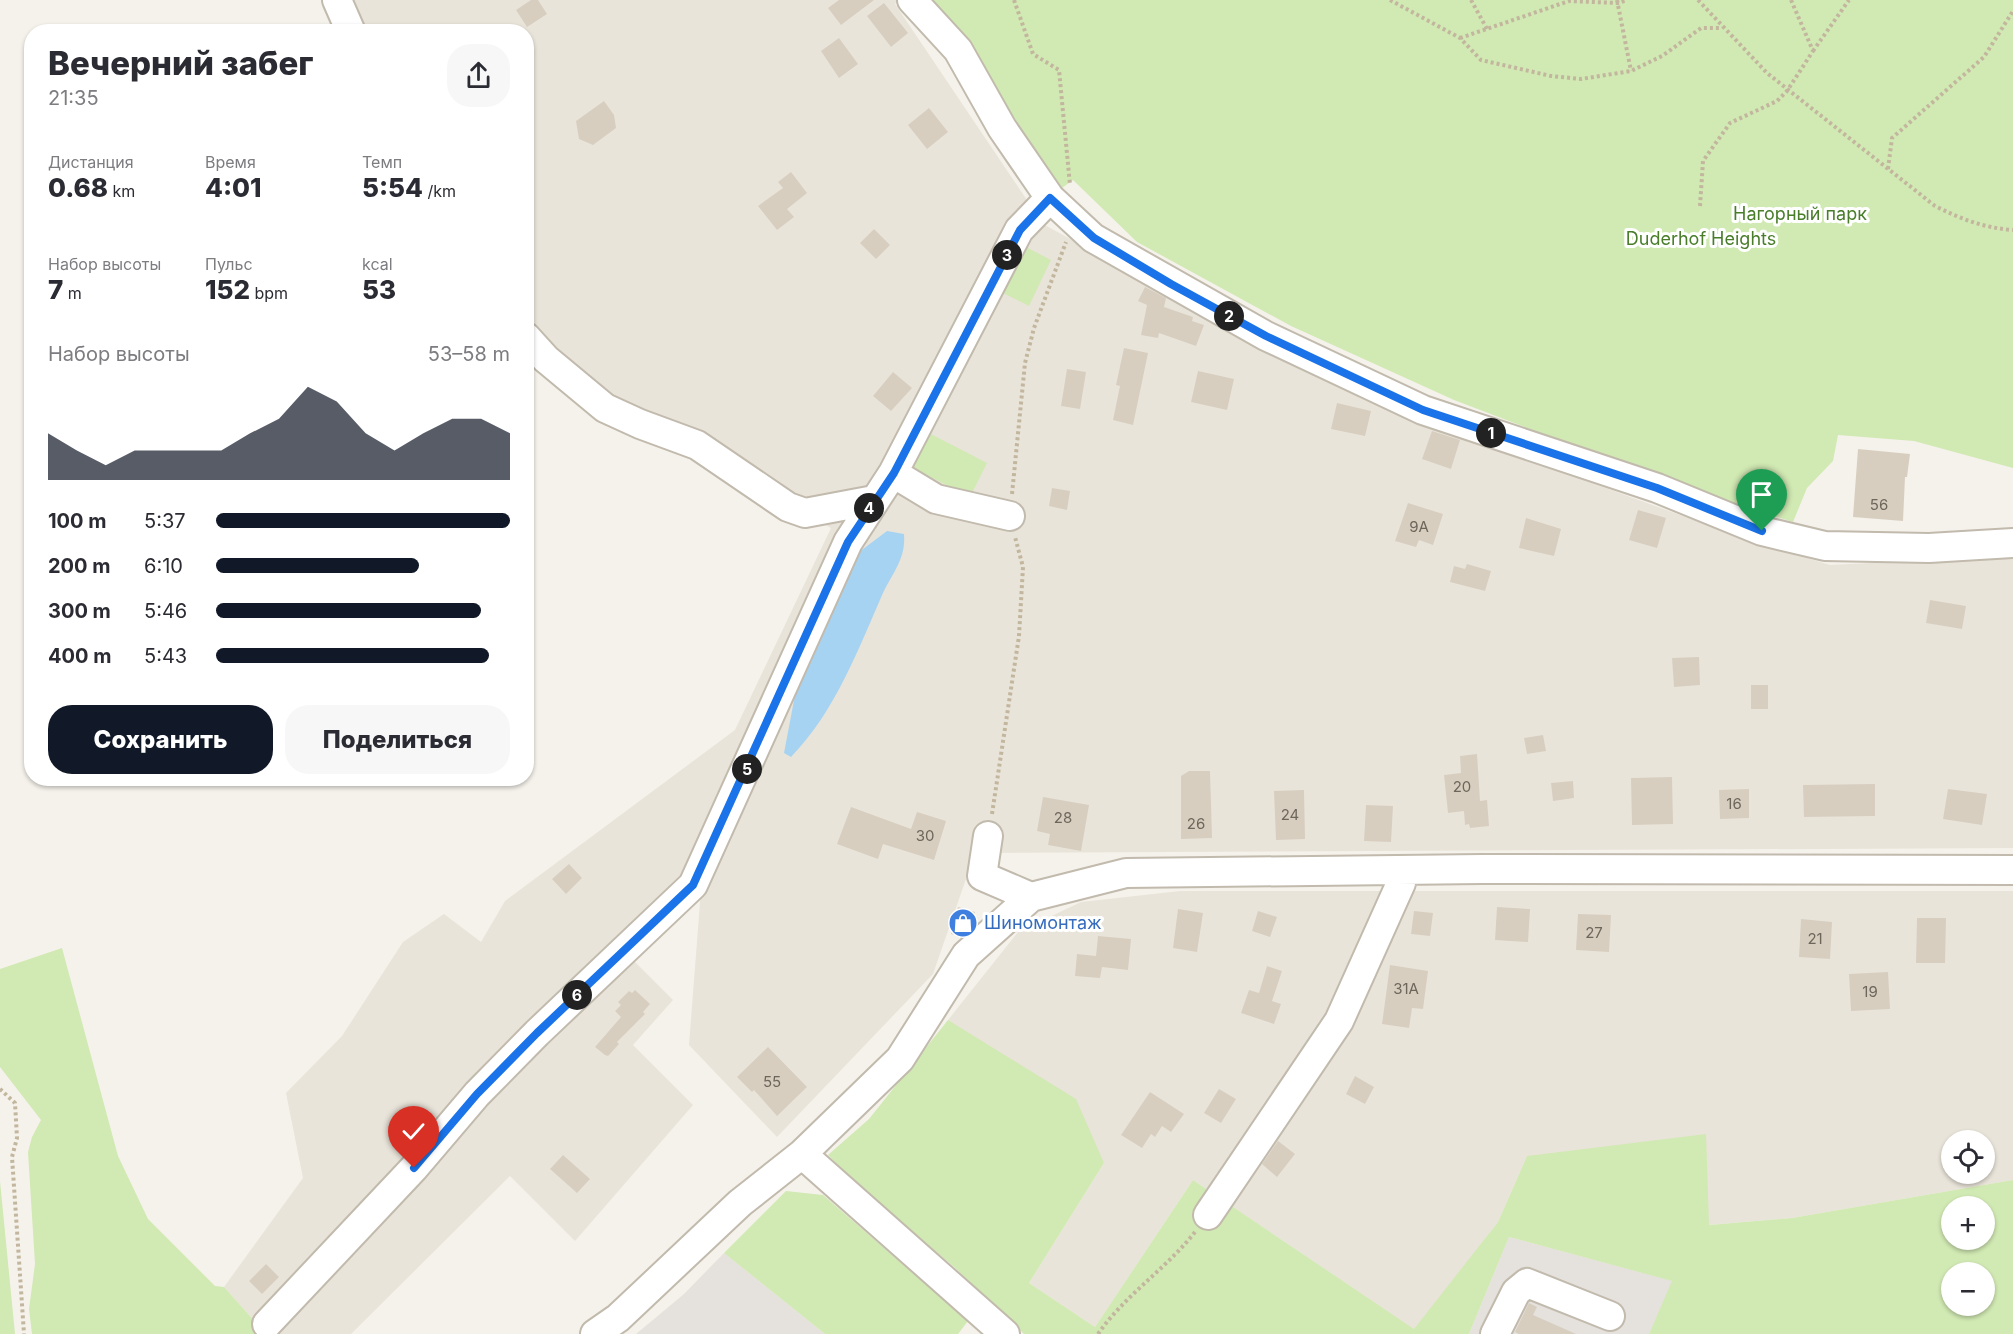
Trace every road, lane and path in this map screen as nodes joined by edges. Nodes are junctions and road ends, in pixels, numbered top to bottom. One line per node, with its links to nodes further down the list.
1 (337, 0): 12 (street)
2 (912, 0): 20 (street)
3 (1014, 0): 22 (path)
4 (1390, 0): 15 (path)
5 (1471, 0): 14 (path)
6 (1627, 0): 10 (path)
7 (1698, 0): 13 (path)
8 (1791, 0): 16 (path)
9 (1849, 0): 16 (path)
10 (1618, 2): 14 (path); 17 (path)
11 (2013, 11): 19 (path)
12 (348, 24)
13 (1722, 27): 17 (path); 18 (path)
14 (1487, 28): 15 (path)
15 (1460, 38): 17 (path)
16 (1813, 51): 18 (path)
17 (1631, 71)
18 (1787, 91): 19 (path); 21 (path)
19 (1888, 169): 23 (path)
20 (1050, 198): 22 (street); 25 (street)
21 (1700, 206)
22 (1072, 220): 28 (street)
23 (2013, 230)
24 (534, 346): 26 (street)
25 (894, 473): 26 (street); 27 (street)
26 (874, 500): 37 (street)
27 (1010, 516)
28 (2013, 543)
29 (988, 836): 32 (street)
30 (1401, 870): 31 (street); 32 (street); 35 (street)
31 (2013, 870)
32 (1031, 897): 34 (street)
33 (0, 1089): 38 (path)
34 (802, 1155): 39 (street); 40 (street)
35 (1209, 1215): 41 (path)
36 (1610, 1316): 42 (street)
37 (267, 1324)
38 (24, 1334)
39 (595, 1334)
40 (1005, 1334)
41 (1098, 1334)
42 (1495, 1334)

